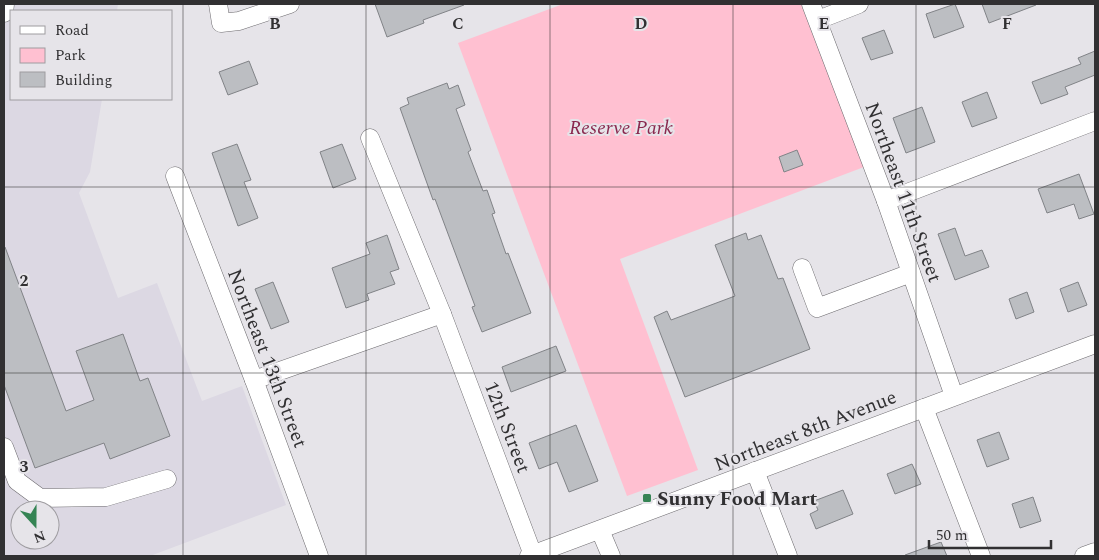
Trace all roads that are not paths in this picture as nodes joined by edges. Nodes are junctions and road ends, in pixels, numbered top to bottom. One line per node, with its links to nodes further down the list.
1 (5, 4): 5 (street)
2 (218, 4): 3 (street)
3 (290, 4)
4 (859, 4): 6 (street)
5 (4, 12)
6 (815, 12): 10 (street, Northeast 11th Street)
7 (1095, 121): 10 (street)
8 (370, 138): 13 (street, 12th Street)
9 (175, 176): 15 (street, Northeast 13th Street)
10 (886, 201): 12 (street, Northeast 11th Street)
11 (802, 268): 12 (street)
12 (911, 273): 16 (street, Northeast 11th Street)
13 (442, 314): 15 (street); 23 (street, 12th Street)
14 (1094, 347): 16 (street, Northeast 8th Avenue)
15 (254, 380): 24 (street, Northeast 13th Street)
16 (954, 396): 17 (street, Northeast 8th Avenue)
17 (924, 408): 19 (street, Northeast 8th Avenue); 27 (street)
18 (4, 447): 20 (street)
19 (755, 471): 21 (street, Northeast 8th Avenue); 26 (street)
20 (167, 479)
21 (600, 530): 23 (street, Northeast 8th Avenue); 25 (street)
22 (1095, 552): 28 (street)
23 (531, 555)
24 (319, 556)
25 (611, 556)
26 (788, 556)
27 (981, 556)
28 (1084, 556)

